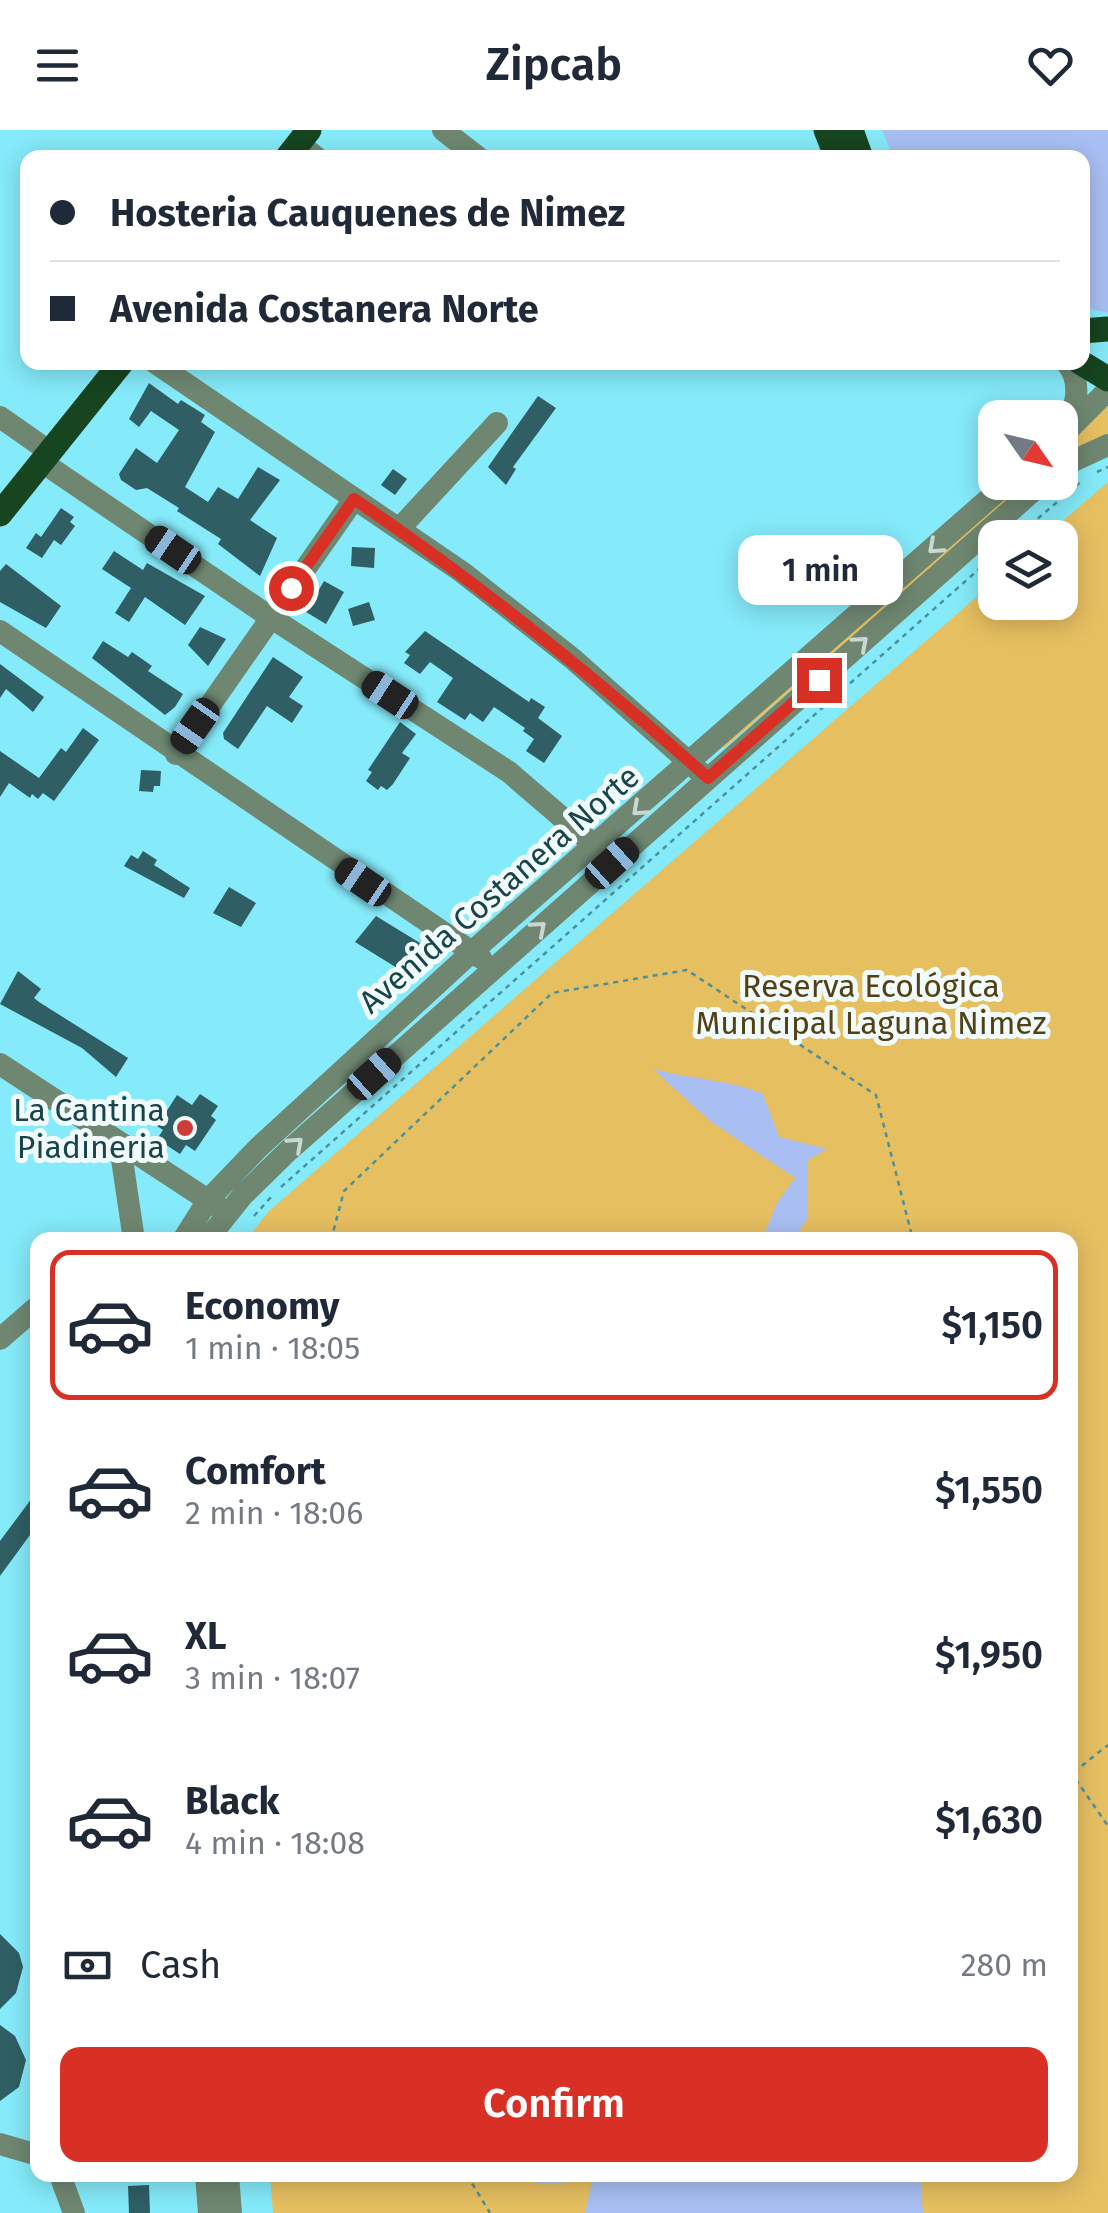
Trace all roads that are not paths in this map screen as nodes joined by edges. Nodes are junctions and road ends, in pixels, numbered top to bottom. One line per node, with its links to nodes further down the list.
1 (443, 130): 2 (street)
2 (469, 150)
3 (116, 370): 12 (main road)
4 (166, 370): 14 (street)
5 (1071, 370): 7 (street)
6 (1108, 390): 9 (street)
7 (1075, 400)
8 (0, 417): 12 (street)
9 (1078, 419)
10 (497, 422): 18 (street)
11 (1108, 444): 13 (street)
12 (46, 457): 17 (main road); 19 (street)
13 (1078, 459)
14 (354, 499): 18 (street); 19 (street)
15 (989, 500): 22 (street, Avenida Costanera Norte, one-way to 22)
16 (1022, 500): 22 (street, Avenida Costanera Norte, one-way to 16)
17 (0, 514)
18 (398, 529): 22 (street)
19 (270, 618): 21 (street); 23 (street)
20 (0, 631): 21 (street)
21 (176, 754): 24 (street)
22 (699, 771): 23 (street, Avenida Costanera Norte)
23 (605, 854): 24 (street, Avenida Costanera Norte); 25 (street, Avenida Costanera Norte, one-way to 23)
24 (474, 950): 25 (street); 28 (street, Avenida Costanera Norte)
25 (491, 969): 28 (street, Avenida Costanera Norte, one-way to 25)
26 (0, 1064): 27 (street)
27 (120, 1146): 28 (street); 29 (street)
28 (217, 1206): 30 (street, Avenida Costanera Norte); 31 (street, Avenida Costanera Norte)
29 (127, 1232)
30 (192, 1232)
31 (209, 1232)
32 (30, 1313): 33 (street)
33 (0, 1339)
34 (0, 2144): 35 (street)
35 (30, 2153)
36 (63, 2182): 39 (street)
37 (207, 2182): 40 (street)
38 (228, 2182): 41 (street)
39 (74, 2213)
40 (209, 2213)
41 (230, 2213)

